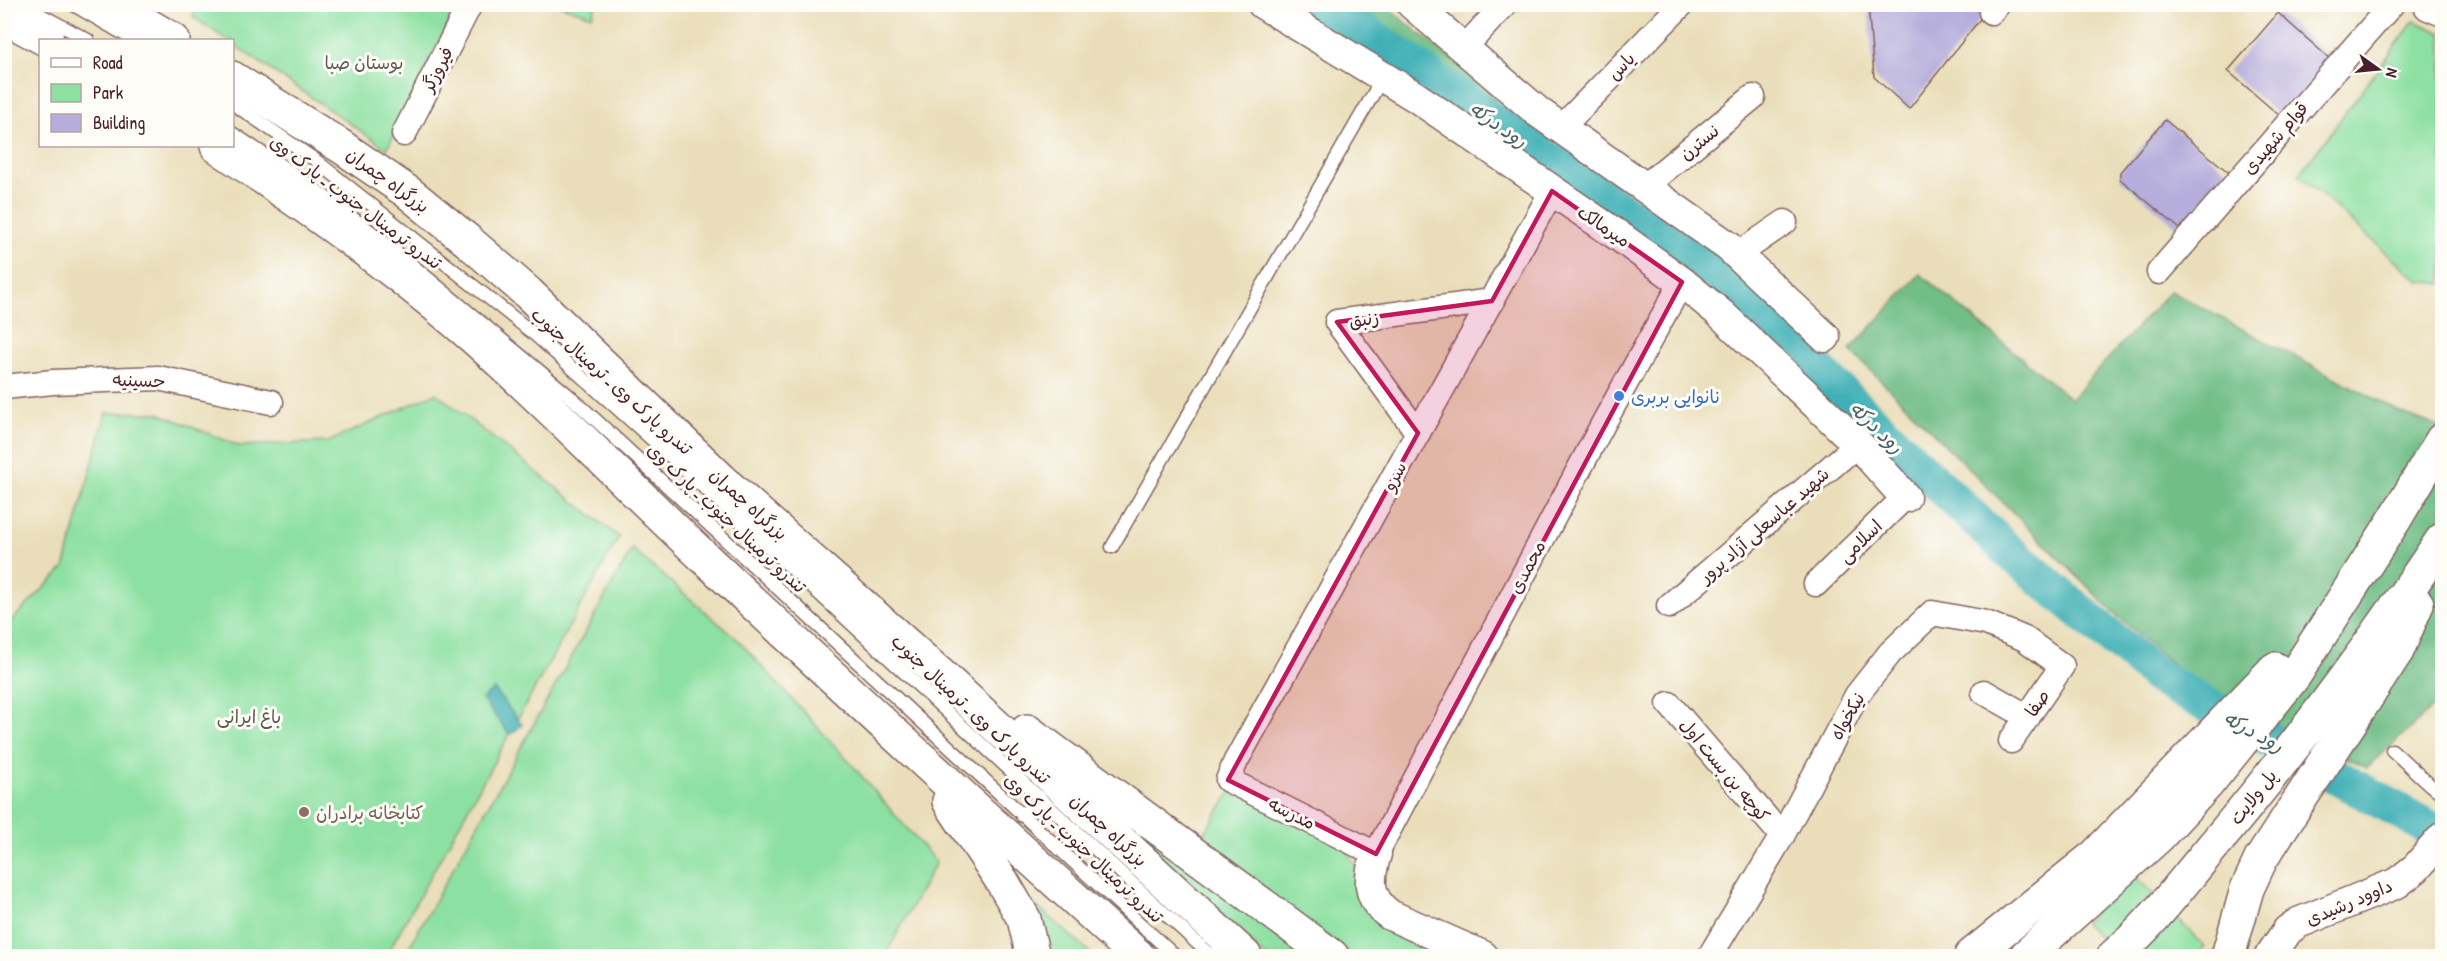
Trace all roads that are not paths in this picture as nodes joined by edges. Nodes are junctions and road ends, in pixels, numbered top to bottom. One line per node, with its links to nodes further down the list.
1 (21, 4): 14 (lane)
2 (72, 4): 12 (lane)
3 (470, 4): 23 (street, فیروزگر)
4 (1263, 4): 17 (street, میرمالک)
5 (1412, 4): 16 (street)
6 (1505, 4): 16 (street)
7 (1682, 4): 21 (street, یاس)
8 (2392, 4): 29 (street, قوام شهیدی)
9 (2430, 4): 10 (main road)
10 (2442, 9)
11 (4, 17): 13 (main road)
12 (125, 17): 15 (main road)
13 (45, 39)
14 (86, 39)
15 (171, 39)
16 (1463, 49): 21 (street)
17 (1383, 76): 26 (street, میرمالک); 40 (lane)
18 (234, 79): 46 (main road, بزرگراه چمران)
19 (1753, 98): 25 (street, نسترن)
20 (234, 104): 55 (lane, تندرو پارک وی ـ ترمینال جنوب)
21 (1560, 128): 25 (street)
22 (234, 134): 56 (lane, تندرو ترمینال جنوب ـ پارک وی)
23 (404, 134)
24 (218, 147): 52 (main road)
25 (1644, 187): 28 (street)
26 (1552, 191): 30 (street, میرمالک); 31 (street, سرو)
27 (1785, 222): 28 (street)
28 (1737, 255): 32 (street)
29 (2159, 272)
30 (1682, 282): 37 (street, میرمالک); 59 (street, محمدی)
31 (1492, 301): 35 (street, سرو); 35 (street, زنبق)
32 (1824, 337)
33 (8, 391): 34 (street, حسینیه)
34 (271, 402)
35 (1418, 433): 53 (street, سرو)
36 (2442, 440): 43 (main road)
37 (1858, 444): 38 (street, میرمالک); 44 (street, شهید عباسعلی آزاد پرور)
38 (1905, 497): 42 (street, اسلامی)
39 (2442, 540): 70 (main road, پل ولایت)
40 (1112, 547)
41 (2442, 547): 71 (main road)
42 (1815, 584)
43 (2340, 601): 68 (main road); 69 (main road)
44 (1669, 606)
45 (2062, 666): 49 (street, صفا); 57 (street, نیکخواه)
46 (944, 678): 64 (main road, بزرگراه چمران); 65 (main road)
47 (1984, 692): 49 (street)
48 (1669, 704): 57 (street, کوچه بن بست اول)
49 (2028, 717): 50 (street, صفا)
50 (2012, 741)
51 (2392, 750): 54 (lane)
52 (921, 760): 60 (main road); 61 (main road)
53 (1236, 761): 59 (street, مدرسه)
54 (2442, 793)
55 (1040, 797): 56 (lane); 63 (lane, تندرو پارک وی ـ ترمینال جنوب)
56 (1022, 816): 62 (lane, تندرو ترمینال جنوب ـ پارک وی)
57 (1782, 836): 67 (street, نیکخواه)
58 (2438, 844): 72 (street, داوود رشیدی)
59 (1376, 855): 66 (street)
60 (1033, 957)
61 (1138, 957)
62 (1175, 957)
63 (1211, 957)
64 (1245, 957)
65 (1332, 957)
66 (1483, 957)
67 (1710, 957)
68 (1971, 957)
69 (2026, 957)
70 (2115, 957)
71 (2228, 957)
72 (2270, 957)

